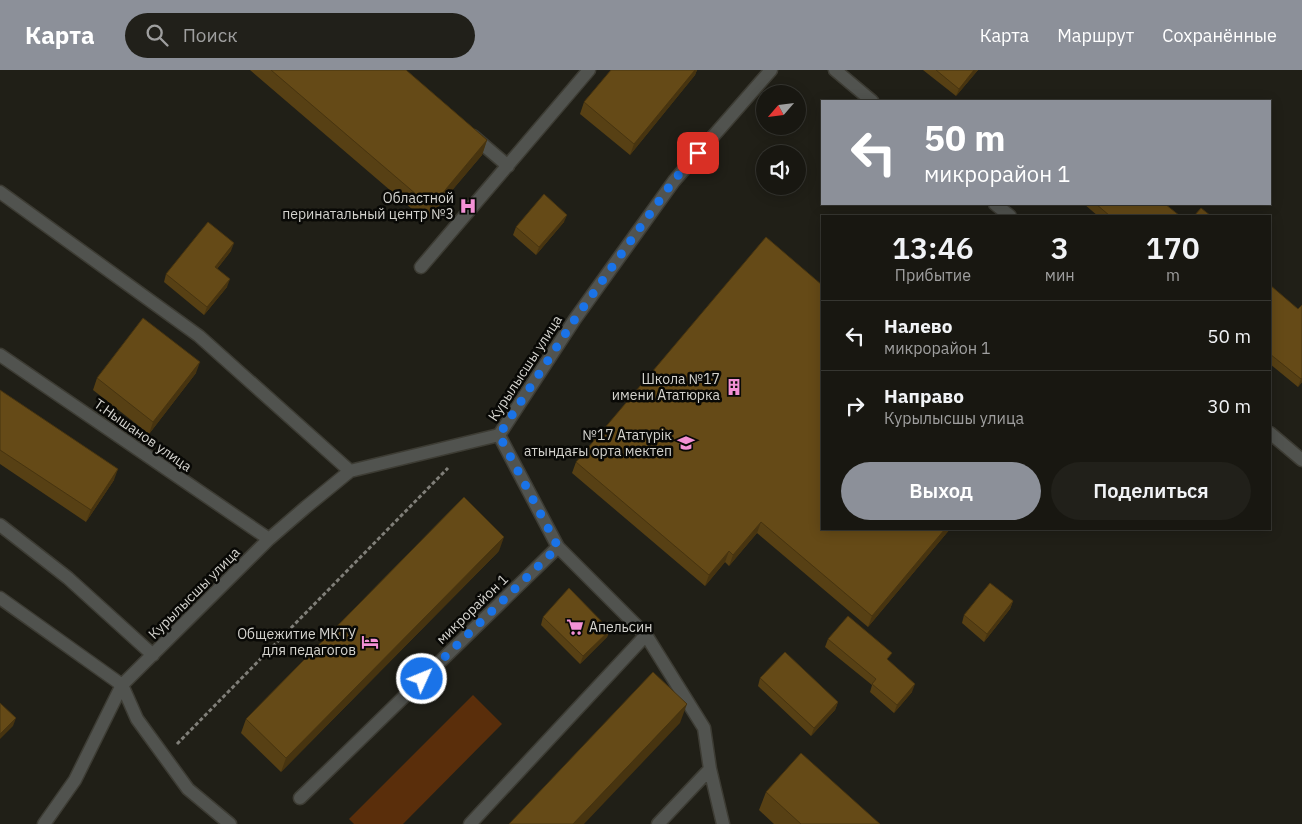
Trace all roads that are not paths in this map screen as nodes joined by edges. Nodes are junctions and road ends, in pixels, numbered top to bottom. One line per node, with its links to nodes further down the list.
1 (589, 70): 6 (street)
2 (771, 70): 13 (street, Курылысшы улица)
3 (835, 70): 4 (street)
4 (871, 100)
5 (463, 127): 6 (street)
6 (508, 166): 10 (street)
7 (0, 192): 15 (street)
8 (996, 205): 9 (street)
9 (1009, 215)
10 (421, 267)
11 (0, 355): 17 (street, Т.Нышанов улица)
12 (1271, 434): 14 (street)
13 (499, 435): 15 (street, Курылысшы улица); 18 (street)
14 (1302, 460)
15 (350, 471): 17 (street, Курылысшы улица)
16 (0, 525): 21 (street)
17 (269, 540): 21 (street, Курылысшы улица)
18 (558, 547): 20 (street); 24 (street, микрорайон 1)
19 (0, 598): 22 (street)
20 (646, 635): 23 (street); 27 (street)
21 (153, 654): 22 (street, Курылысшы улица)
22 (122, 685): 25 (street, Курылысшы улица); 26 (street)
23 (710, 769): 28 (street); 29 (street)
24 (300, 798)
25 (44, 824)
26 (230, 824)
27 (470, 824)
28 (658, 824)
29 (722, 824)

